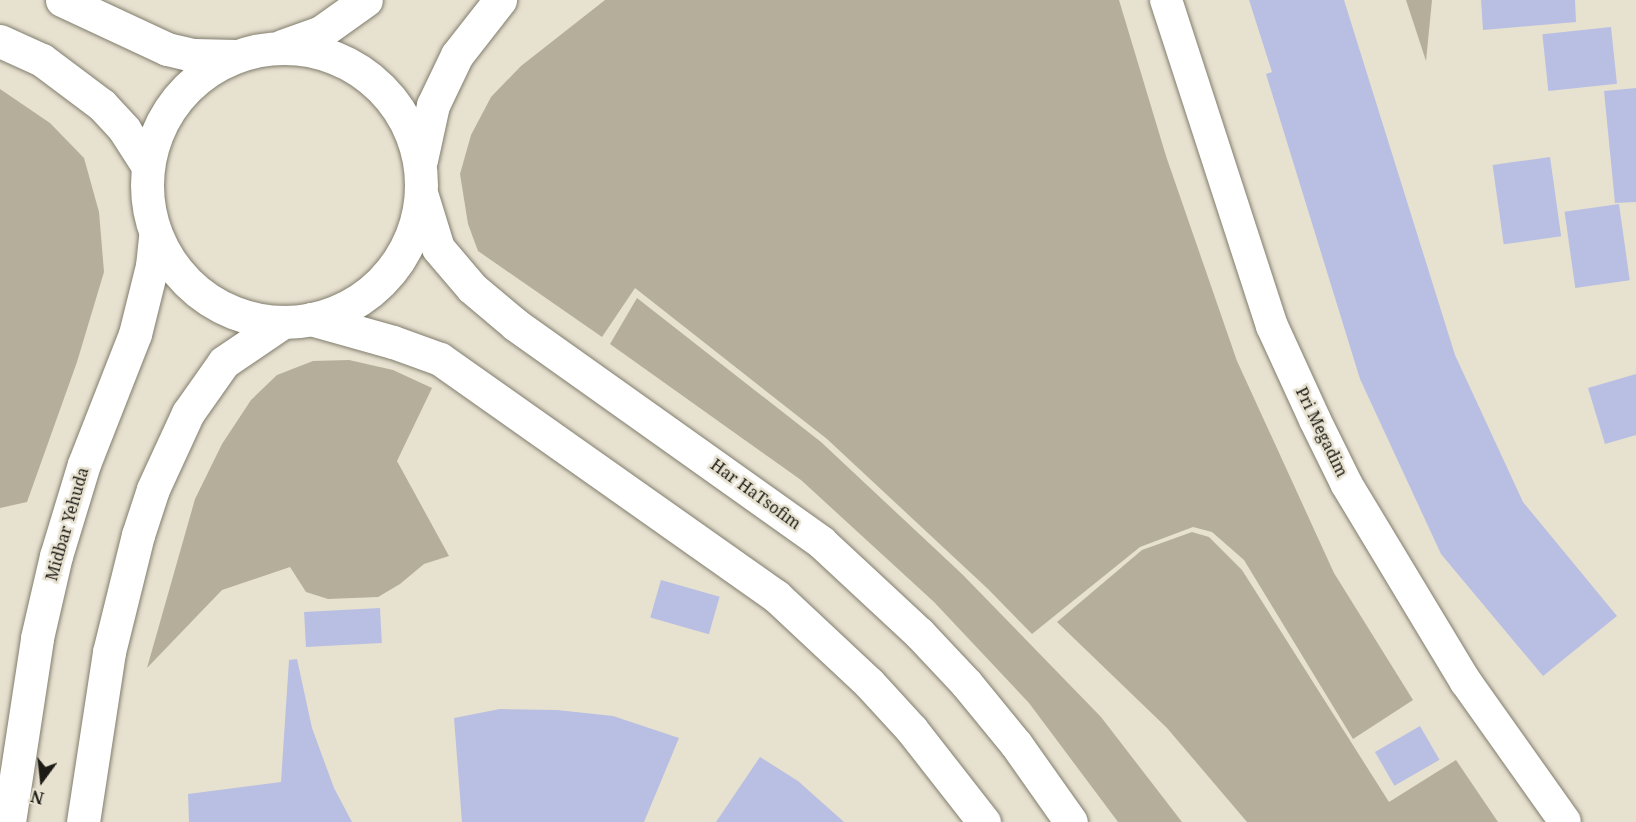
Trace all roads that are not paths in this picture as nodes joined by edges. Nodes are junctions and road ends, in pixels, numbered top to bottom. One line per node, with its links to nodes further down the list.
1 (62, 0): 7 (main road)
2 (366, 0): 6 (main road)
3 (500, 0): 8 (main road)
4 (1166, 0): 17 (street, Pri Megadim)
5 (0, 41): 9 (main road)
6 (280, 47): 7 (main road); 8 (main road)
7 (238, 56): 9 (main road)
8 (421, 162): 10 (main road)
9 (147, 165): 11 (main road)
10 (422, 196): 12 (main road); 16 (main road, Har HaTsofim)
11 (155, 235): 12 (main road); 13 (main road, Midbar Yehuda)
12 (297, 321): 14 (main road); 15 (main road)
13 (9, 822)
14 (83, 822)
15 (984, 822)
16 (1071, 822)
17 (1565, 822)

